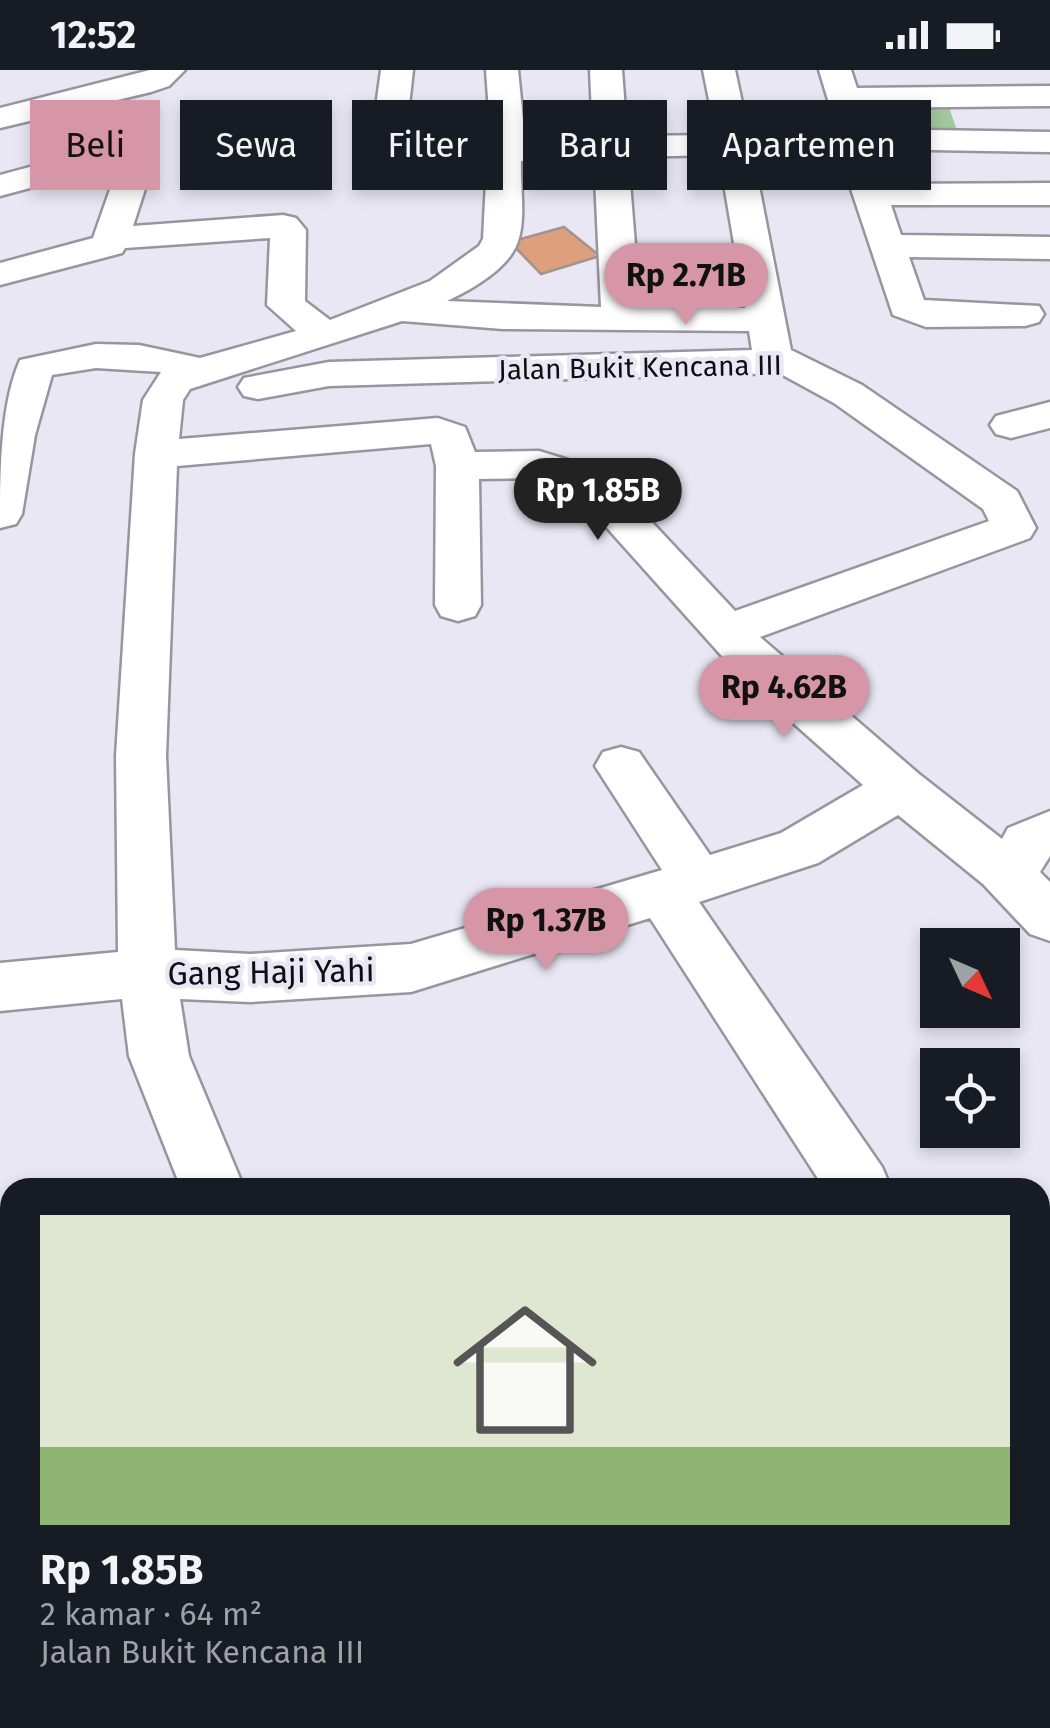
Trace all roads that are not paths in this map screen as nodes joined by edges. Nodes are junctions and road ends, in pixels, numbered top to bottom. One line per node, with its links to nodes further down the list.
1 (169, 70): 11 (street)
2 (397, 70): 8 (street)
3 (502, 70): 15 (street)
4 (606, 70): 9 (street)
5 (718, 70): 10 (street)
6 (839, 84): 7 (street)
7 (1050, 96)
8 (393, 100)
9 (608, 100)
10 (725, 100)
11 (0, 118)
12 (931, 141): 13 (street)
13 (1050, 142)
14 (523, 151): 15 (street)
15 (508, 154): 26 (street)
16 (0, 186): 22 (street)
17 (614, 190): 28 (street)
18 (743, 190): 29 (street)
19 (867, 190): 21 (street)
20 (1050, 194): 21 (street)
21 (869, 195): 23 (street)
22 (114, 238): 25 (street); 30 (street)
23 (886, 246): 24 (street); 27 (street)
24 (1050, 248)
25 (0, 274)
26 (398, 310): 28 (street); 30 (street)
27 (1025, 314)
28 (621, 317): 29 (street)
29 (766, 320): 31 (street)
30 (325, 336): 33 (street)
31 (773, 362): 34 (street, Jalan Bukit Kencana III); 39 (street, Jalan Bukit Kencana III)
32 (17, 369): 33 (street); 37 (street)
33 (200, 370): 34 (street)
34 (162, 406): 35 (street)
35 (156, 454): 36 (street); 46 (street)
36 (457, 466): 38 (street); 39 (street)
37 (0, 514)
38 (458, 605)
39 (728, 632): 41 (street)
40 (621, 766): 44 (street)
41 (900, 788): 43 (street); 44 (street, Gang Haji Yahi)
42 (1050, 832): 43 (street)
43 (1010, 878): 45 (street)
44 (680, 886): 46 (street, Gang Haji Yahi); 49 (street)
45 (1050, 918)
46 (147, 973): 47 (street, Gang Haji Yahi); 48 (street)
47 (0, 987)
48 (208, 1178)
49 (854, 1178)

